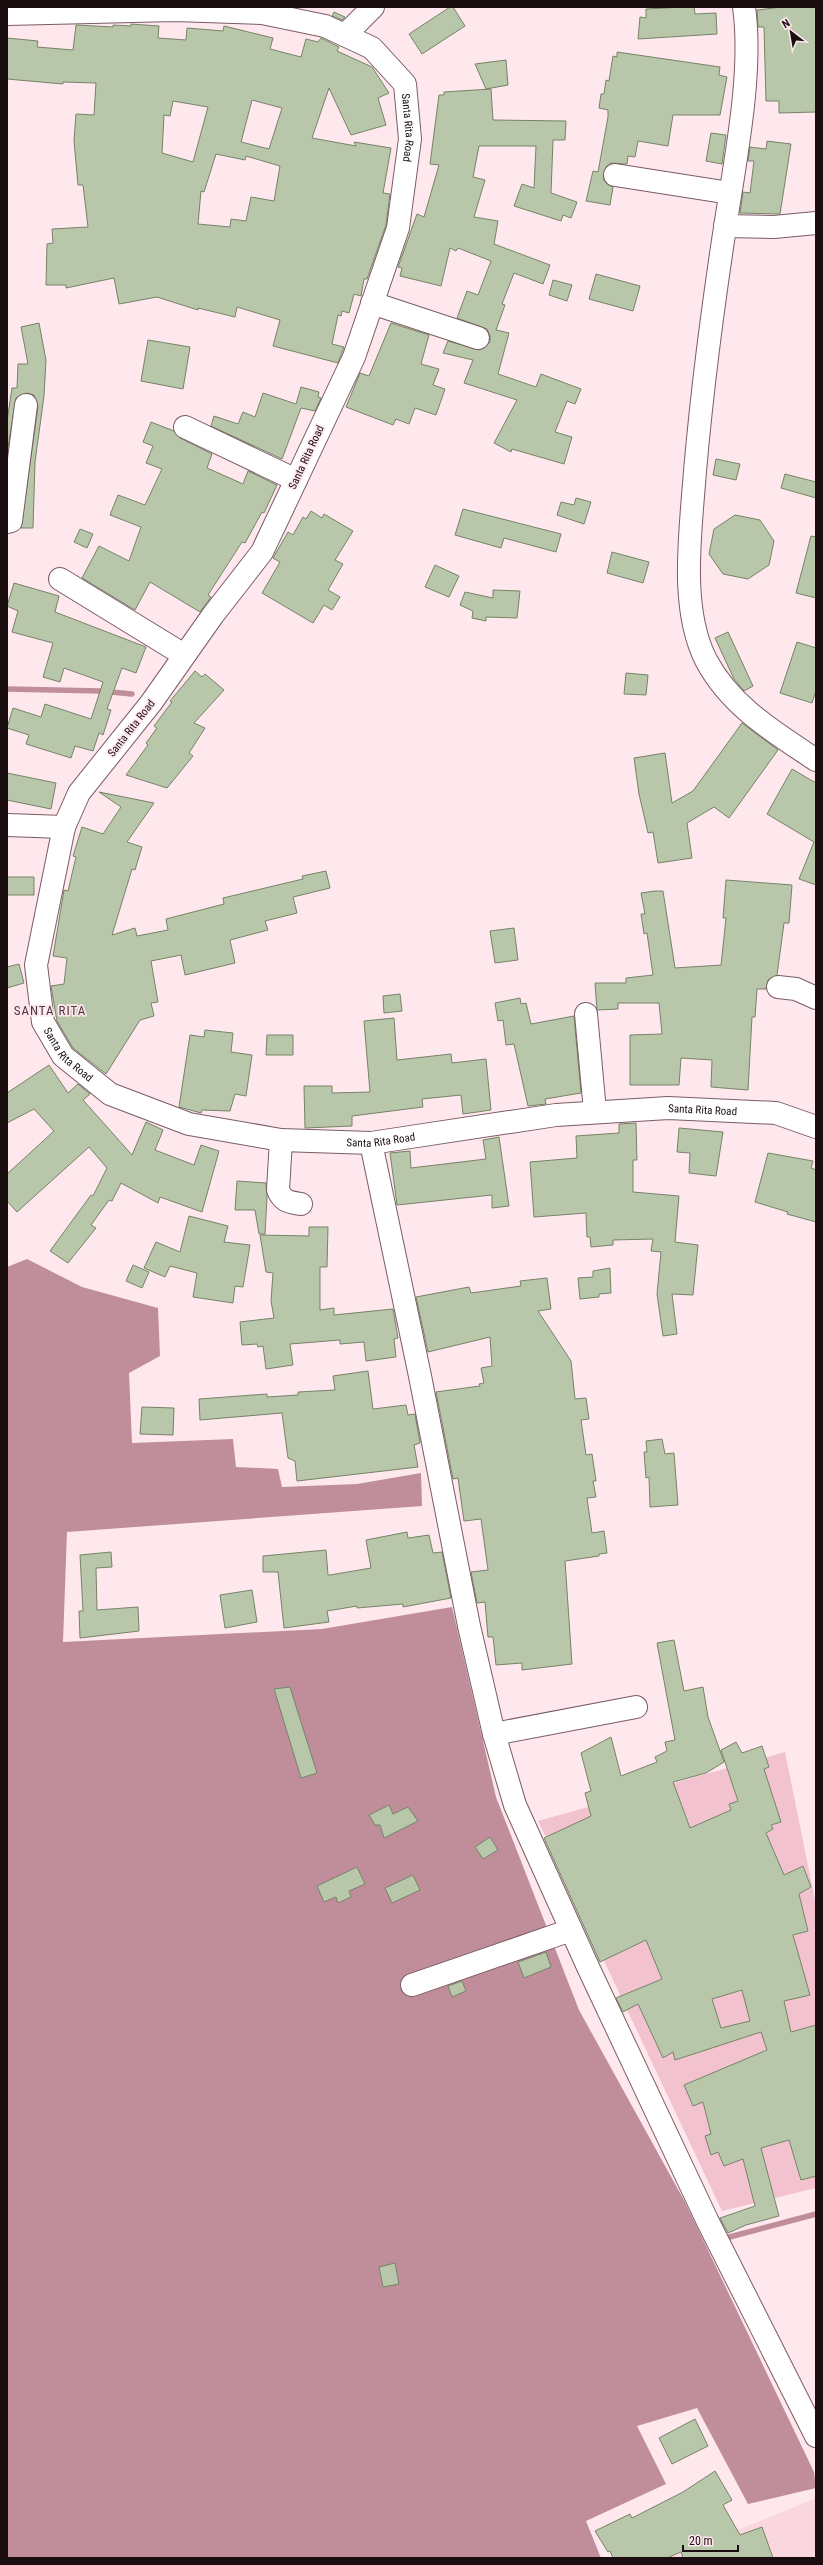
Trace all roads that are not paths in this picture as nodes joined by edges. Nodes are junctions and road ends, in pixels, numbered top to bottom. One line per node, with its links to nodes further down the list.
1 (373, 7): 4 (street)
2 (744, 7): 6 (street)
3 (7, 14): 4 (street, Santa Rita Road)
4 (345, 35): 9 (street, Santa Rita Road)
5 (615, 175): 6 (street)
6 (730, 193): 8 (street)
7 (816, 223): 8 (street)
8 (725, 226): 17 (street)
9 (372, 303): 10 (street); 13 (street, Santa Rita Road)
10 (478, 338)
11 (26, 405): 14 (street)
12 (185, 427): 13 (street)
13 (296, 480): 16 (street, Santa Rita Road)
14 (7, 522)
15 (60, 579): 16 (street)
16 (184, 655): 19 (street, Santa Rita Road)
17 (816, 760)
18 (7, 825): 19 (street)
19 (64, 827): 25 (street, Santa Rita Road)
20 (778, 987): 21 (street)
21 (816, 998)
22 (586, 1014): 23 (street)
23 (595, 1111): 24 (street, Santa Rita Road); 26 (street, Santa Rita Road)
24 (816, 1127)
25 (281, 1140): 26 (street, Santa Rita Road); 27 (street)
26 (371, 1143): 29 (street)
27 (301, 1204)
28 (636, 1706): 29 (street)
29 (494, 1734): 30 (street)
30 (571, 1930): 31 (street); 32 (street)
31 (412, 1985)
32 (816, 2436)

